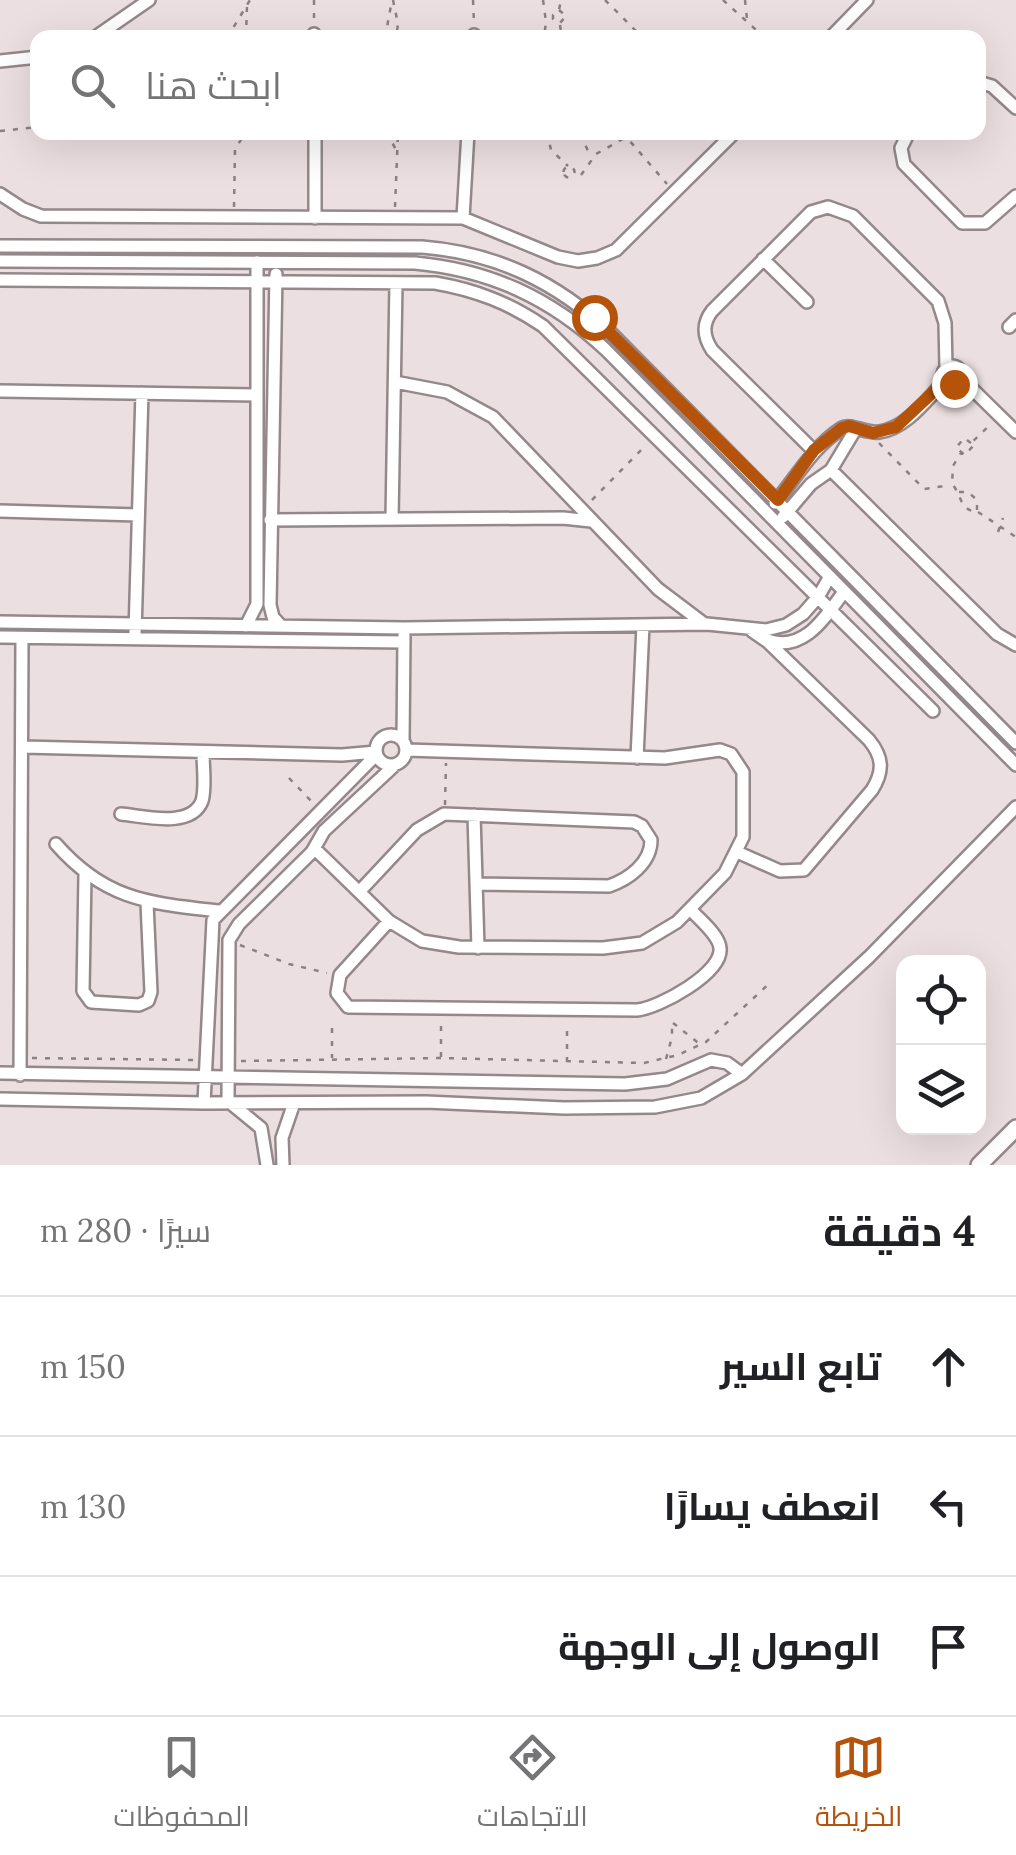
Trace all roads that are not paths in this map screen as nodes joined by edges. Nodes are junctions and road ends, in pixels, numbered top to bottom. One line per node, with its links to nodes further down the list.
1 (150, 0): 3 (street)
2 (867, 0): 4 (street)
3 (106, 30)
4 (838, 30)
5 (30, 57): 6 (street)
6 (0, 61)
7 (986, 84): 8 (street)
8 (1016, 108)
9 (314, 140): 17 (street)
10 (468, 140): 18 (street)
11 (727, 140): 18 (street)
12 (906, 140): 14 (street)
13 (887, 147): 14 (street)
14 (902, 148): 16 (street)
15 (0, 194): 17 (street)
16 (1016, 196)
17 (315, 218): 18 (street)
18 (464, 218)
19 (0, 246): 38 (street)
20 (763, 259): 28 (street); 29 (street); 36 (street)
21 (0, 261): 22 (street)
22 (256, 262): 23 (street); 25 (street)
23 (277, 262): 26 (street); 41 (street)
24 (0, 280): 25 (street)
25 (256, 282): 26 (street); 33 (street)
26 (275, 282): 27 (street); 43 (street)
27 (396, 283): 30 (street); 49 (street)
28 (807, 302)
29 (946, 374): 34 (street); 35 (street)
30 (395, 382): 44 (street); 45 (street)
31 (0, 392): 32 (street)
32 (142, 393): 33 (street); 42 (street)
33 (256, 395): 54 (street)
34 (856, 430): 36 (street); 37 (street)
35 (1016, 432)
36 (814, 450): 38 (street)
37 (831, 470): 39 (street); 64 (street)
38 (778, 500): 39 (street); 41 (street)
39 (788, 511): 46 (street); 66 (street)
40 (0, 512): 42 (street)
41 (766, 514): 46 (street)
42 (138, 516): 57 (street)
43 (270, 520): 44 (street); 55 (street)
44 (392, 520): 45 (street)
45 (591, 521): 52 (street)
46 (776, 524): 47 (street)
47 (829, 578): 48 (street); 49 (street)
48 (844, 593): 50 (street); 71 (street)
49 (818, 597): 50 (street); 59 (street)
50 (831, 610): 59 (street); 65 (street)
51 (0, 622): 57 (street)
52 (706, 624): 53 (street); 59 (street)
53 (643, 625): 56 (street); 72 (street)
54 (248, 626): 55 (street); 58 (street); 62 (street)
55 (281, 626): 56 (street)
56 (404, 628): 63 (street)
57 (135, 632): 58 (street); 61 (street)
58 (149, 633): 62 (street)
59 (757, 634): 82 (street)
60 (0, 637): 61 (street)
61 (22, 638): 68 (street)
62 (249, 641): 63 (street)
63 (404, 642): 67 (street)
64 (1016, 646)
65 (933, 711)
66 (1016, 742): 71 (street)
67 (405, 745): 70 (street); 72 (street); 73 (street)
68 (22, 747): 69 (street); 99 (street)
69 (203, 753): 70 (street); 76 (street)
70 (376, 754): 73 (street); 78 (street)
71 (1004, 754): 74 (street)
72 (638, 758): 82 (street)
73 (396, 764): 79 (street)
74 (1016, 765)
75 (1016, 807): 98 (street)
76 (121, 814)
77 (474, 815): 85 (street); 85 (street); 86 (street)
78 (311, 823): 79 (street); 80 (street)
79 (324, 831): 83 (street)
80 (292, 842): 83 (street); 88 (street)
81 (56, 844): 84 (street)
82 (738, 852): 89 (street)
83 (311, 853): 86 (street); 90 (street)
84 (85, 874): 87 (street); 87 (street)
85 (476, 884): 94 (street)
86 (359, 892): 91 (street)
87 (148, 903): 88 (street)
88 (224, 907): 90 (street); 92 (street)
89 (692, 910): 91 (street); 94 (street)
90 (244, 919): 93 (street)
91 (389, 921): 94 (street)
92 (212, 924): 93 (street); 95 (street)
93 (230, 938): 96 (street)
94 (478, 948)
95 (207, 1018): 96 (street); 101 (street)
96 (228, 1018): 100 (street)
97 (0, 1073): 99 (street)
98 (742, 1074): 102 (street); 107 (street)
99 (20, 1075): 101 (street)
100 (226, 1078): 101 (street); 102 (street); 104 (street)
101 (204, 1079): 105 (street)
102 (520, 1082): 107 (street)
103 (0, 1099): 105 (street)
104 (228, 1102): 105 (street); 106 (street); 109 (street)
105 (204, 1103)
106 (294, 1103): 107 (street); 110 (street)
107 (518, 1105)
108 (1016, 1128): 111 (street)
109 (266, 1165)
110 (283, 1165)
111 (979, 1165)

